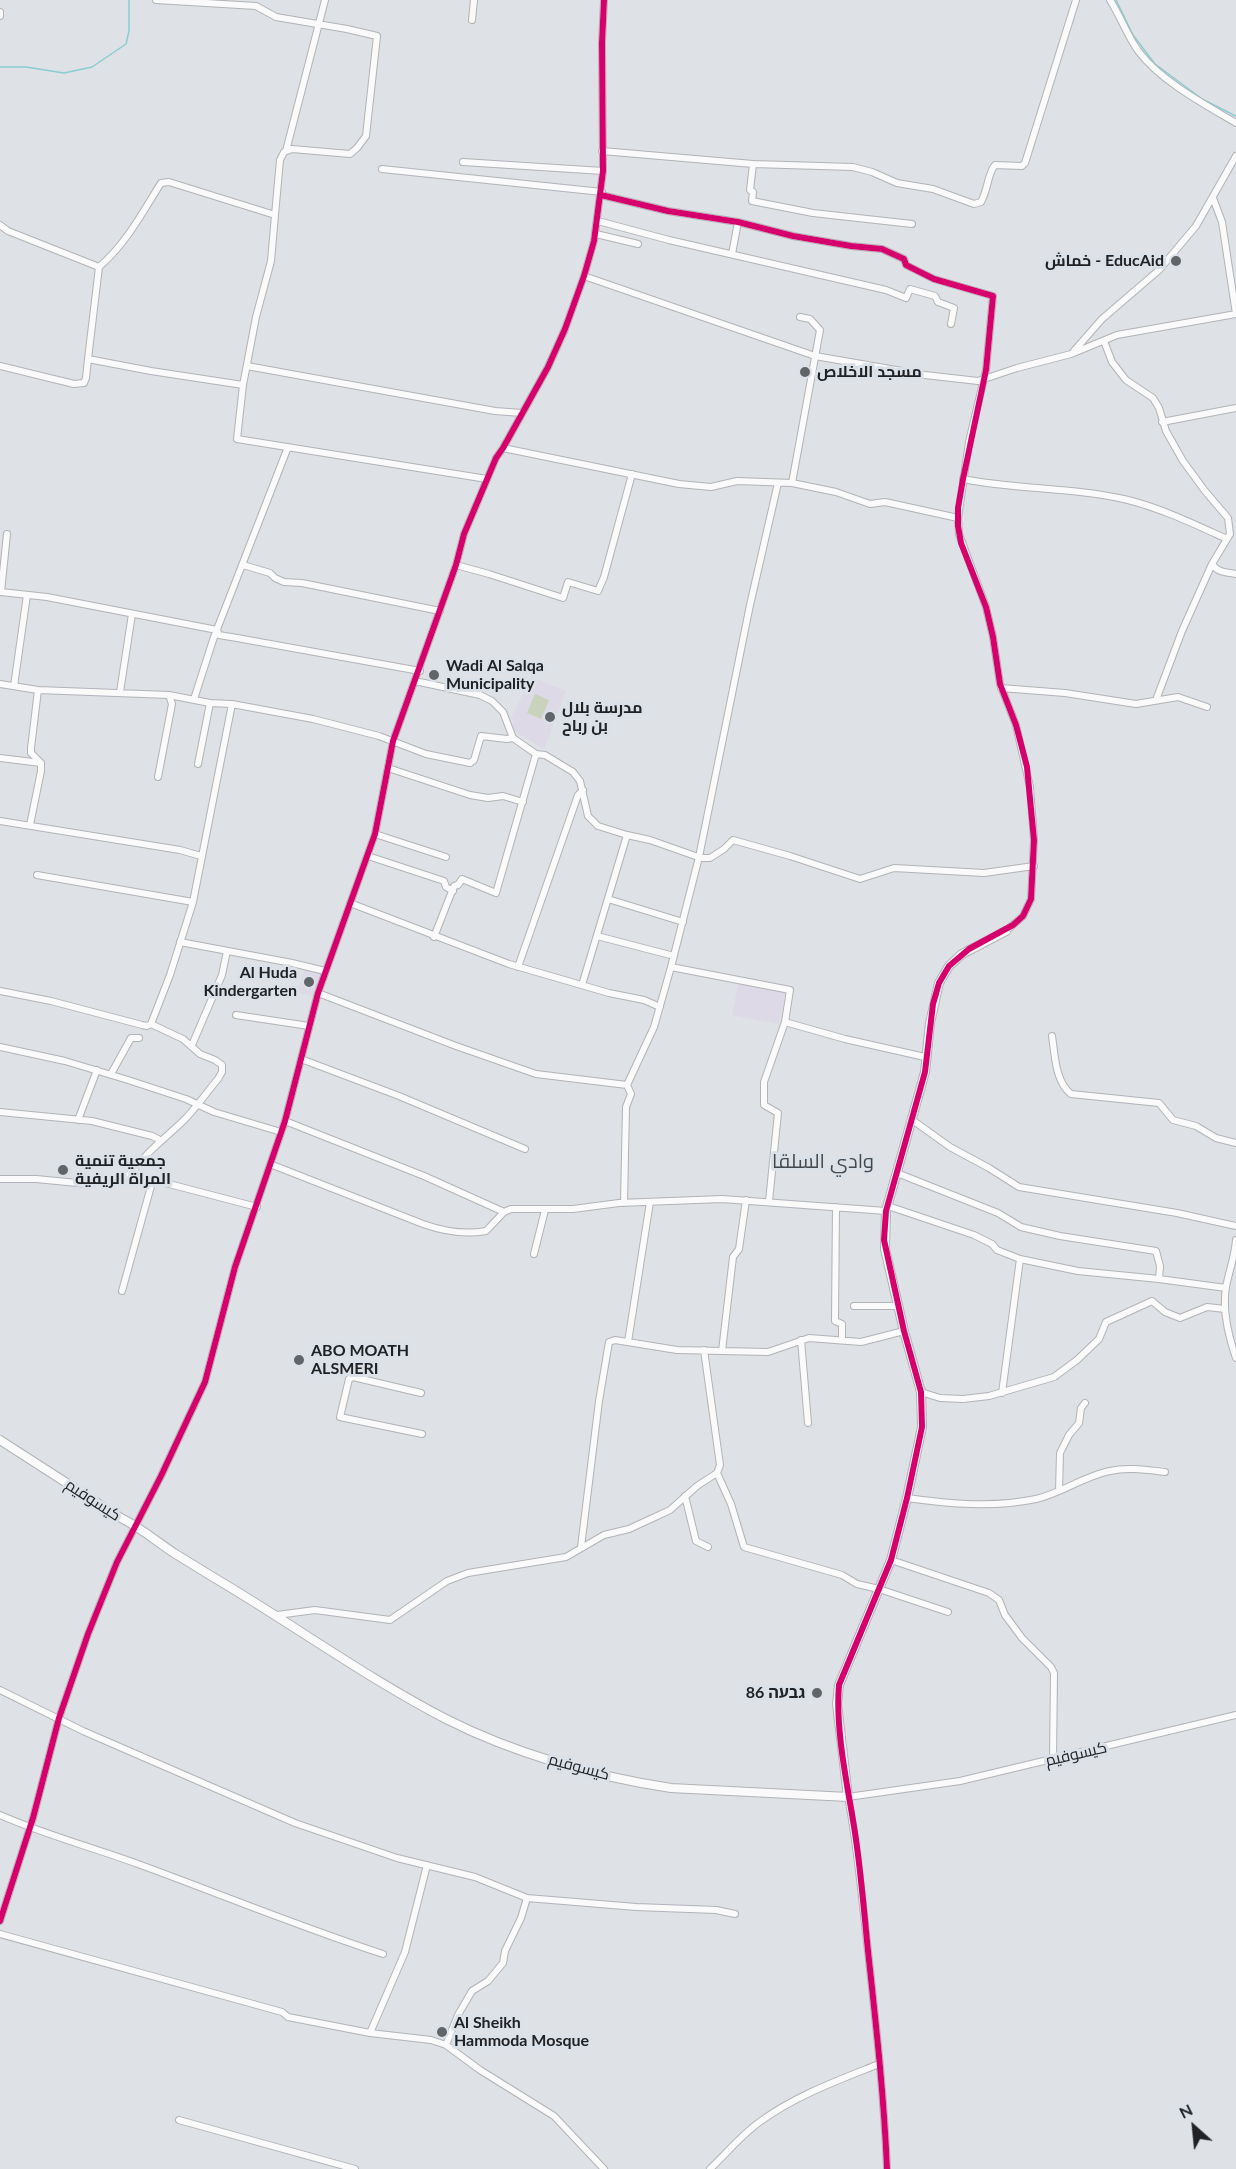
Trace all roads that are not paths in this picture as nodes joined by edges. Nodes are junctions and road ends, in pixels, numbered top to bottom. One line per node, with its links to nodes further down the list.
1 (156, 0): 8 (street)
2 (325, 0): 8 (street)
3 (474, 0): 7 (street)
4 (604, 0): 11 (street)
5 (1076, 0): 14 (street)
6 (1110, 0): 9 (street)
7 (472, 20)
8 (320, 24): 10 (street); 10 (street)
9 (1236, 123)
10 (286, 151): 19 (street)
11 (602, 151): 14 (street); 16 (street)
12 (1236, 156): 18 (street)
13 (464, 162): 16 (street)
14 (753, 164): 22 (street)
15 (382, 169): 17 (street)
16 (603, 171): 17 (street)
17 (602, 193): 20 (street); 21 (street)
18 (1213, 198): 29 (street); 33 (street)
19 (275, 215): 27 (street); 37 (street)
20 (598, 221): 24 (street); 26 (street)
21 (738, 222): 26 (street); 38 (street)
22 (912, 224)
23 (0, 225): 27 (street)
24 (596, 234): 25 (street); 28 (street)
25 (638, 244)
26 (732, 254): 31 (street)
27 (99, 267): 35 (street)
28 (584, 276): 34 (street); 41 (street)
29 (1236, 314): 32 (street)
30 (800, 316): 34 (street)
31 (951, 324)
32 (1104, 341): 33 (street); 42 (street)
33 (1071, 354): 38 (street)
34 (815, 356): 38 (street); 49 (street)
35 (88, 358): 36 (street); 39 (street)
36 (0, 366)
37 (247, 366): 39 (street); 41 (street)
38 (984, 379): 47 (street)
39 (243, 385): 43 (street)
40 (1236, 408): 42 (street)
41 (522, 413): 44 (street)
42 (1162, 422): 52 (street)
43 (288, 447): 46 (street); 56 (street)
44 (503, 448): 45 (street); 46 (street)
45 (632, 474): 48 (street); 57 (street)
46 (487, 479): 57 (street)
47 (963, 479): 51 (street); 54 (street)
48 (778, 483): 49 (street); 93 (street)
49 (792, 483): 51 (street)
50 (1236, 517): 52 (street)
51 (958, 518): 67 (street)
52 (1228, 518): 54 (street)
53 (7, 534): 59 (street)
54 (1227, 539): 55 (street)
55 (1212, 564): 58 (street); 72 (street)
56 (243, 565): 60 (street); 62 (street)
57 (456, 566): 60 (street)
58 (1236, 574)
59 (27, 595): 61 (street); 66 (street)
60 (440, 611): 63 (street)
61 (132, 614): 62 (street); 69 (street)
62 (217, 630): 63 (street); 71 (street)
63 (420, 671): 64 (street)
64 (415, 681): 76 (street); 77 (street)
65 (0, 684): 66 (street)
66 (14, 686): 68 (street)
67 (1001, 688): 72 (street); 94 (street)
68 (39, 690): 69 (street); 80 (street)
69 (120, 692): 70 (street)
70 (169, 695): 71 (street); 83 (street)
71 (194, 699): 73 (street)
72 (1156, 700): 75 (street)
73 (210, 703): 74 (street); 81 (street)
74 (232, 704): 77 (street); 90 (street)
75 (1207, 707)
76 (513, 738): 77 (street); 78 (street)
77 (393, 741): 82 (street)
78 (536, 754): 84 (street); 85 (street)
79 (0, 758): 80 (street)
80 (40, 764): 87 (street)
81 (198, 764)
82 (388, 768): 85 (street); 88 (street)
83 (158, 777)
84 (583, 790): 89 (street); 107 (street)
85 (523, 802): 96 (street)
86 (0, 821): 87 (street)
87 (30, 825): 90 (street)
88 (375, 834): 91 (street); 92 (street)
89 (627, 836): 93 (street); 97 (street)
90 (201, 856): 98 (street)
91 (368, 856): 96 (street); 99 (street)
92 (446, 857)
93 (699, 857): 94 (street); 100 (street)
94 (1034, 866): 101 (street)
95 (37, 875): 98 (street)
96 (453, 891): 103 (street)
97 (608, 899): 100 (street); 102 (street)
98 (193, 902): 104 (street)
99 (350, 903): 103 (street); 109 (street)
100 (683, 921): 106 (street)
101 (1006, 931): 122 (street)
102 (597, 936): 106 (street); 110 (street)
103 (434, 937): 107 (street)
104 (180, 942): 105 (street); 116 (street)
105 (228, 951): 109 (street); 120 (street)
106 (674, 956): 108 (street)
107 (518, 967): 110 (street)
108 (671, 967): 113 (street); 115 (street)
109 (325, 971): 112 (street)
110 (582, 985): 113 (street)
111 (0, 992): 116 (street)
112 (318, 993): 117 (street); 126 (street)
113 (660, 1007): 126 (street)
114 (236, 1015): 117 (street)
115 (785, 1022): 122 (street); 142 (street)
116 (151, 1024): 120 (street)
117 (309, 1026): 123 (street)
118 (1052, 1036): 134 (street)
119 (139, 1038): 125 (street)
120 (192, 1045): 127 (street)
121 (0, 1047): 124 (street)
122 (925, 1057): 129 (street)
123 (301, 1059): 131 (street); 135 (street)
124 (97, 1070): 125 (street); 130 (street)
125 (111, 1074): 127 (street)
126 (627, 1085): 144 (street)
127 (196, 1104): 132 (street); 133 (street)
128 (0, 1112): 130 (street)
129 (911, 1119): 137 (street); 150 (street)
130 (78, 1120): 133 (street)
131 (285, 1121): 132 (street); 149 (street)
132 (281, 1132): 136 (street)
133 (160, 1140): 138 (street)
134 (1236, 1143)
135 (525, 1149)
136 (270, 1164): 145 (street); 149 (street)
137 (897, 1173): 147 (street); 154 (street)
138 (131, 1174): 139 (street); 140 (street)
139 (0, 1179)
140 (153, 1179): 145 (street); 156 (street)
141 (746, 1200): 142 (street); 143 (street); 165 (street)
142 (769, 1201): 146 (street)
143 (650, 1202): 144 (street); 163 (street)
144 (624, 1203): 148 (street)
145 (257, 1207): 179 (street)
146 (836, 1207): 147 (street); 162 (street)
147 (887, 1209): 153 (street); 158 (street)
148 (545, 1210): 149 (street); 152 (street)
149 (504, 1212)
150 (1236, 1226)
151 (1236, 1240): 155 (street)
152 (534, 1254)
153 (1020, 1259): 154 (street); 169 (street)
154 (1159, 1279): 155 (street)
155 (1226, 1288): 159 (street)
156 (122, 1291)
157 (854, 1306): 158 (street)
158 (898, 1306): 160 (street)
159 (1225, 1309): 166 (street); 169 (street)
160 (904, 1331): 162 (street); 167 (street)
161 (801, 1340): 162 (street); 165 (street); 171 (street)
162 (842, 1340)
163 (628, 1342): 164 (street); 180 (street)
164 (704, 1350): 165 (street); 175 (street)
165 (722, 1351)
166 (1236, 1358)
167 (921, 1392): 169 (street); 178 (street)
168 (421, 1393): 172 (street)
169 (1002, 1394)
170 (1085, 1403): 176 (street)
171 (808, 1423)
172 (422, 1434)
173 (0, 1440): 179 (street, كيسوفيم)
174 (1165, 1472): 176 (street)
175 (717, 1473): 177 (street); 183 (street)
176 (1059, 1491): 178 (street)
177 (685, 1496): 180 (street); 181 (street)
178 (907, 1498): 182 (street)
179 (136, 1526): 185 (street, كيسوفيم); 188 (street)
180 (581, 1547): 185 (street)
181 (708, 1547)
182 (891, 1560): 183 (street); 189 (street)
183 (879, 1589): 184 (street); 190 (street)
184 (948, 1612)
185 (277, 1615): 190 (street, كيسوفيم)
186 (0, 1690): 188 (street)
187 (1236, 1715): 189 (street, كيسوفيم)
188 (59, 1718): 192 (street); 193 (street)
189 (1053, 1760): 190 (street, كيسوفيم)
190 (848, 1797): 201 (street)
191 (0, 1815): 192 (street)
192 (30, 1828): 196 (street); 198 (street)
193 (427, 1865): 194 (street); 199 (street)
194 (527, 1898): 195 (street); 200 (street)
195 (735, 1914)
196 (0, 1921)
197 (0, 1934): 199 (street)
198 (383, 1954)
199 (370, 2033): 200 (street)
200 (446, 2045): 204 (street)
201 (879, 2064): 205 (street); 206 (street)
202 (179, 2120): 203 (street)
203 (355, 2169)
204 (604, 2169)
205 (710, 2169)
206 (887, 2169)

